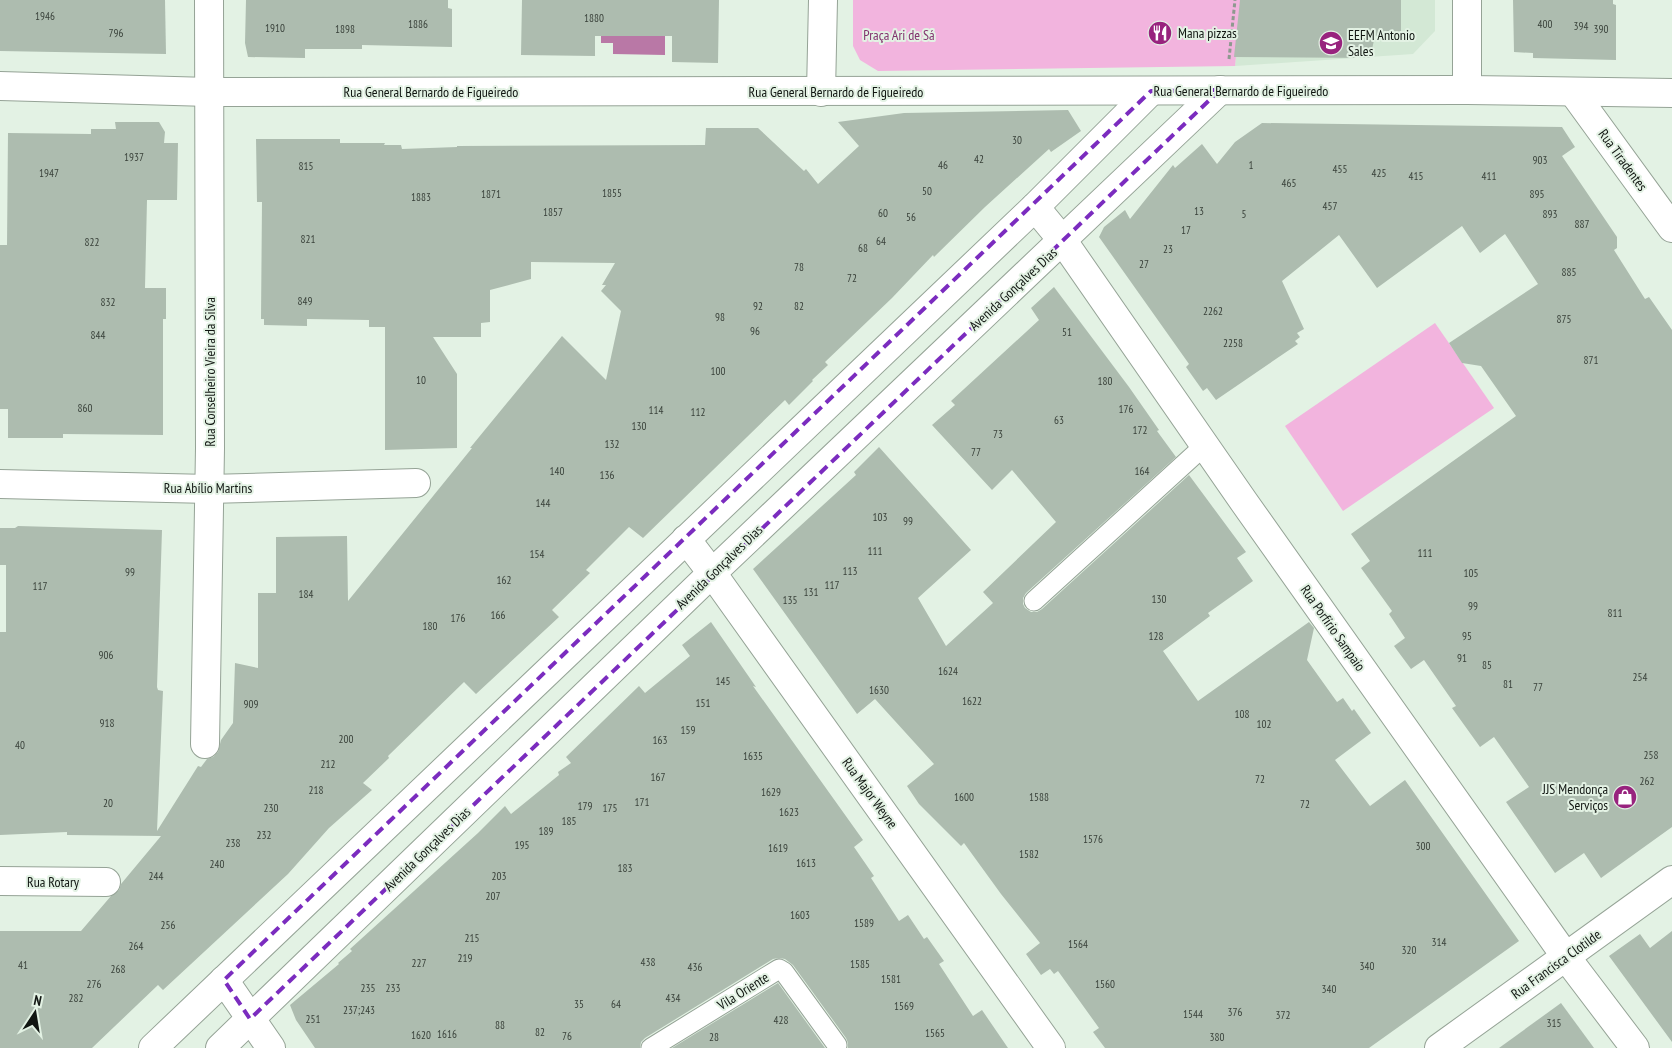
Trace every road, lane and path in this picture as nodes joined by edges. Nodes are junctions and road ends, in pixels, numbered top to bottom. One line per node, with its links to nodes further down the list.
1 (209, 0): 9 (street, Rua Conselheiro Vieira da Silva)
2 (823, 0): 10 (street)
3 (1235, 0): 5 (path)
4 (1468, 0): 7 (street)
5 (1225, 78): 7 (street, Rua General Bernardo de Figueiredo); 8 (street, Rua General Bernardo de Figueiredo); 15 (street, Avenida Gonçalves Dias)
6 (0, 86): 9 (street, Rua General Bernardo de Figueiredo)
7 (1467, 90): 11 (street, Rua General Bernardo de Figueiredo)
8 (1151, 91): 10 (street, Rua General Bernardo de Figueiredo); 13 (street)
9 (209, 92): 10 (street, Rua General Bernardo de Figueiredo); 19 (street, Rua Conselheiro Vieira da Silva)
10 (821, 92)
11 (1574, 92): 12 (street, Rua General Bernardo de Figueiredo); 14 (street, Rua Tiradentes)
12 (1672, 93)
13 (1035, 206): 15 (street, Rua Porfírio Sampaio); 20 (street)
14 (1672, 228)
15 (1063, 241): 16 (street, Rua Porfírio Sampaio); 21 (street, Avenida Gonçalves Dias)
16 (1204, 446): 22 (lane); 27 (street, Rua Porfírio Sampaio)
17 (416, 483): 19 (street, Rua Abílio Martins)
18 (0, 484): 19 (street, Rua Abílio Martins)
19 (209, 489): 23 (street, Rua Conselheiro Vieira da Silva)
20 (686, 540): 21 (street, Rua Major Weyne); 28 (street)
21 (712, 573): 29 (street, Avenida Gonçalves Dias); 35 (street, Rua Major Weyne)
22 (1034, 601)
23 (204, 744)
24 (1672, 880): 27 (street, Rua Francisca Clotilde)
25 (0, 881): 26 (street, Rua Rotary)
26 (106, 882)
27 (1566, 957): 36 (street, Rua Francisca Clotilde); 37 (street, Rua Porfírio Sampaio)
28 (224, 980): 29 (street); 31 (street)
29 (250, 1019): 32 (street, Avenida Gonçalves Dias); 33 (street)
30 (837, 1045): 34 (lane, Vila Oriente)
31 (153, 1048)
32 (220, 1048)
33 (272, 1048)
34 (651, 1048)
35 (1051, 1048)
36 (1439, 1048)
37 (1635, 1048)

